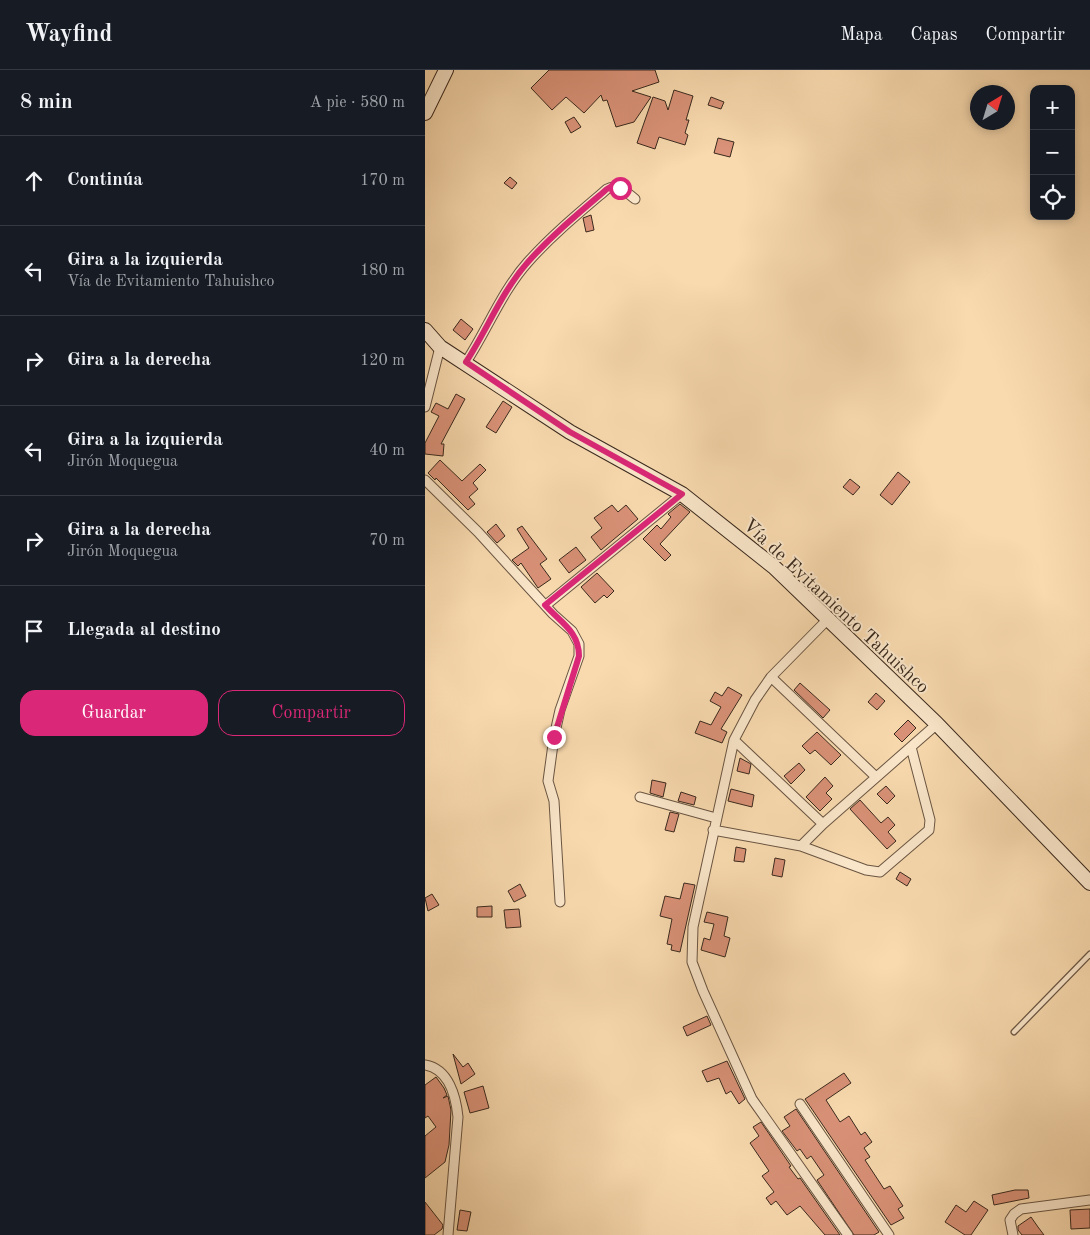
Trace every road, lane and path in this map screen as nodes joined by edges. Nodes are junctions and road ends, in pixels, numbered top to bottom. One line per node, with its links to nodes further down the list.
1 (446, 70): 2 (main road)
2 (425, 113)
3 (635, 199): 6 (street)
4 (425, 330): 5 (main road, Vía de Evitamiento Tahuishco)
5 (440, 348): 6 (main road, Vía de Evitamiento Tahuishco); 7 (street)
6 (466, 362): 9 (main road, Vía de Evitamiento Tahuishco)
7 (425, 407)
8 (425, 480): 10 (street)
9 (682, 494): 10 (street); 11 (main road, Vía de Evitamiento Tahuishco)
10 (545, 605): 23 (street)
11 (828, 619): 12 (street); 13 (main road, Vía de Evitamiento Tahuishco)
12 (771, 677): 14 (street); 16 (street)
13 (937, 724): 15 (street); 22 (main road, Vía de Evitamiento Tahuishco)
14 (734, 740): 18 (street); 19 (street)
15 (911, 747): 16 (street); 21 (street)
16 (876, 777): 19 (street)
17 (640, 797): 18 (street)
18 (716, 818): 20 (street)
19 (823, 824): 21 (street)
20 (713, 830): 21 (street); 30 (street)
21 (801, 846)
22 (1090, 884)
23 (560, 902)
24 (1090, 954): 25 (lane)
25 (1014, 1032)
26 (425, 1065): 29 (street)
27 (800, 1104): 31 (street)
28 (1090, 1200): 32 (street)
29 (448, 1235)
30 (848, 1235)
31 (889, 1235)
32 (1013, 1235)

